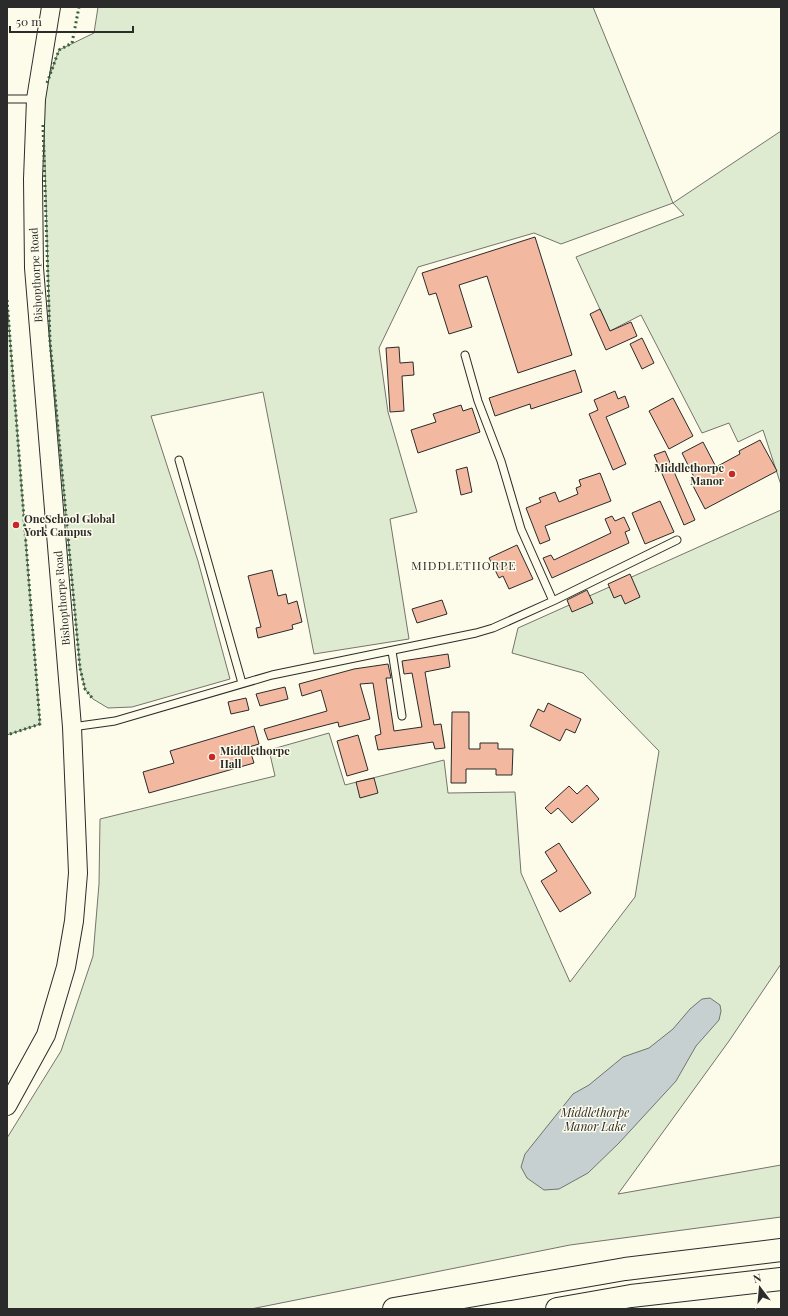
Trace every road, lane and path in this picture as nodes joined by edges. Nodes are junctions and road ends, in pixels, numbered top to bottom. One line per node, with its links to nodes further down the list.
1 (51, 7): 3 (street, Bishopthorpe Road)
2 (7, 99): 3 (lane)
3 (36, 99): 11 (street, Bishopthorpe Road)
4 (465, 355): 7 (lane)
5 (179, 460): 9 (lane)
6 (677, 540): 7 (lane)
7 (553, 601): 8 (lane)
8 (392, 651): 9 (lane); 10 (lane)
9 (242, 683): 11 (lane)
10 (402, 716)
11 (72, 727): 12 (street, Bishopthorpe Road)
12 (7, 1106)
13 (781, 1250): 15 (highway)
14 (781, 1279): 16 (highway)
15 (394, 1309)
16 (557, 1309)

